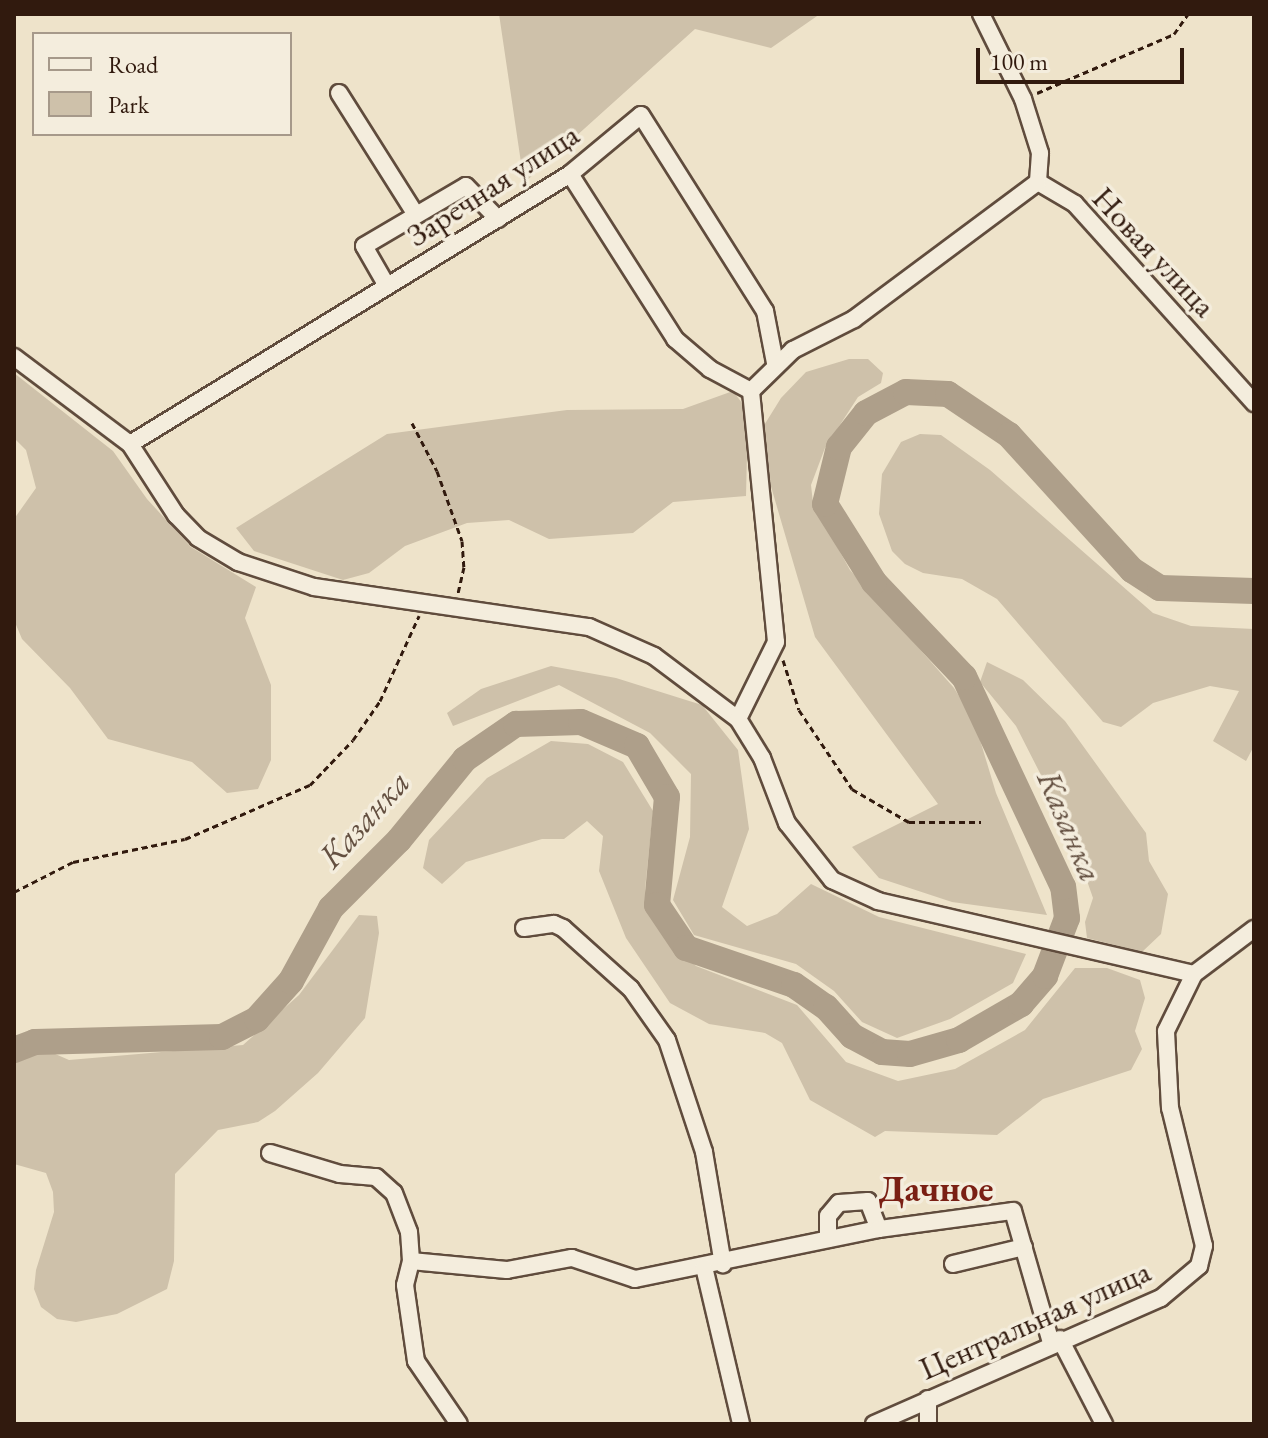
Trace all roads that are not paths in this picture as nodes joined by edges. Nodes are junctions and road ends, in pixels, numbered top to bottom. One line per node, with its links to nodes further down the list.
1 (981, 14): 4 (street)
2 (339, 93): 5 (street)
3 (570, 174): 6 (street, Заречная улица); 9 (street, Заречная улица); 10 (street)
4 (1038, 182): 9 (street); 11 (street, Новая улица)
5 (416, 215): 6 (street); 7 (street)
6 (498, 219): 7 (street, Заречная улица)
7 (387, 286): 12 (street, Заречная улица)
8 (14, 357): 12 (street)
9 (775, 363): 10 (street)
10 (751, 391): 13 (street)
11 (1254, 403)
12 (130, 444): 13 (street)
13 (738, 719): 16 (street)
14 (524, 928): 22 (street)
15 (1254, 929): 16 (street)
16 (1194, 974): 25 (street, Центральная улица)
17 (270, 1153): 21 (street)
18 (879, 1229): 19 (street); 19 (street); 20 (street)
19 (828, 1239): 22 (street)
20 (1024, 1247): 23 (street); 25 (street)
21 (411, 1261): 24 (street); 27 (street)
22 (723, 1264): 24 (street)
23 (953, 1264)
24 (704, 1267): 28 (street)
25 (1056, 1341): 26 (street, Центральная улица); 31 (street)
26 (928, 1399): 29 (street, Центральная улица); 30 (street)
27 (459, 1424)
28 (741, 1424)
29 (874, 1424)
30 (928, 1424)
31 (1104, 1424)

